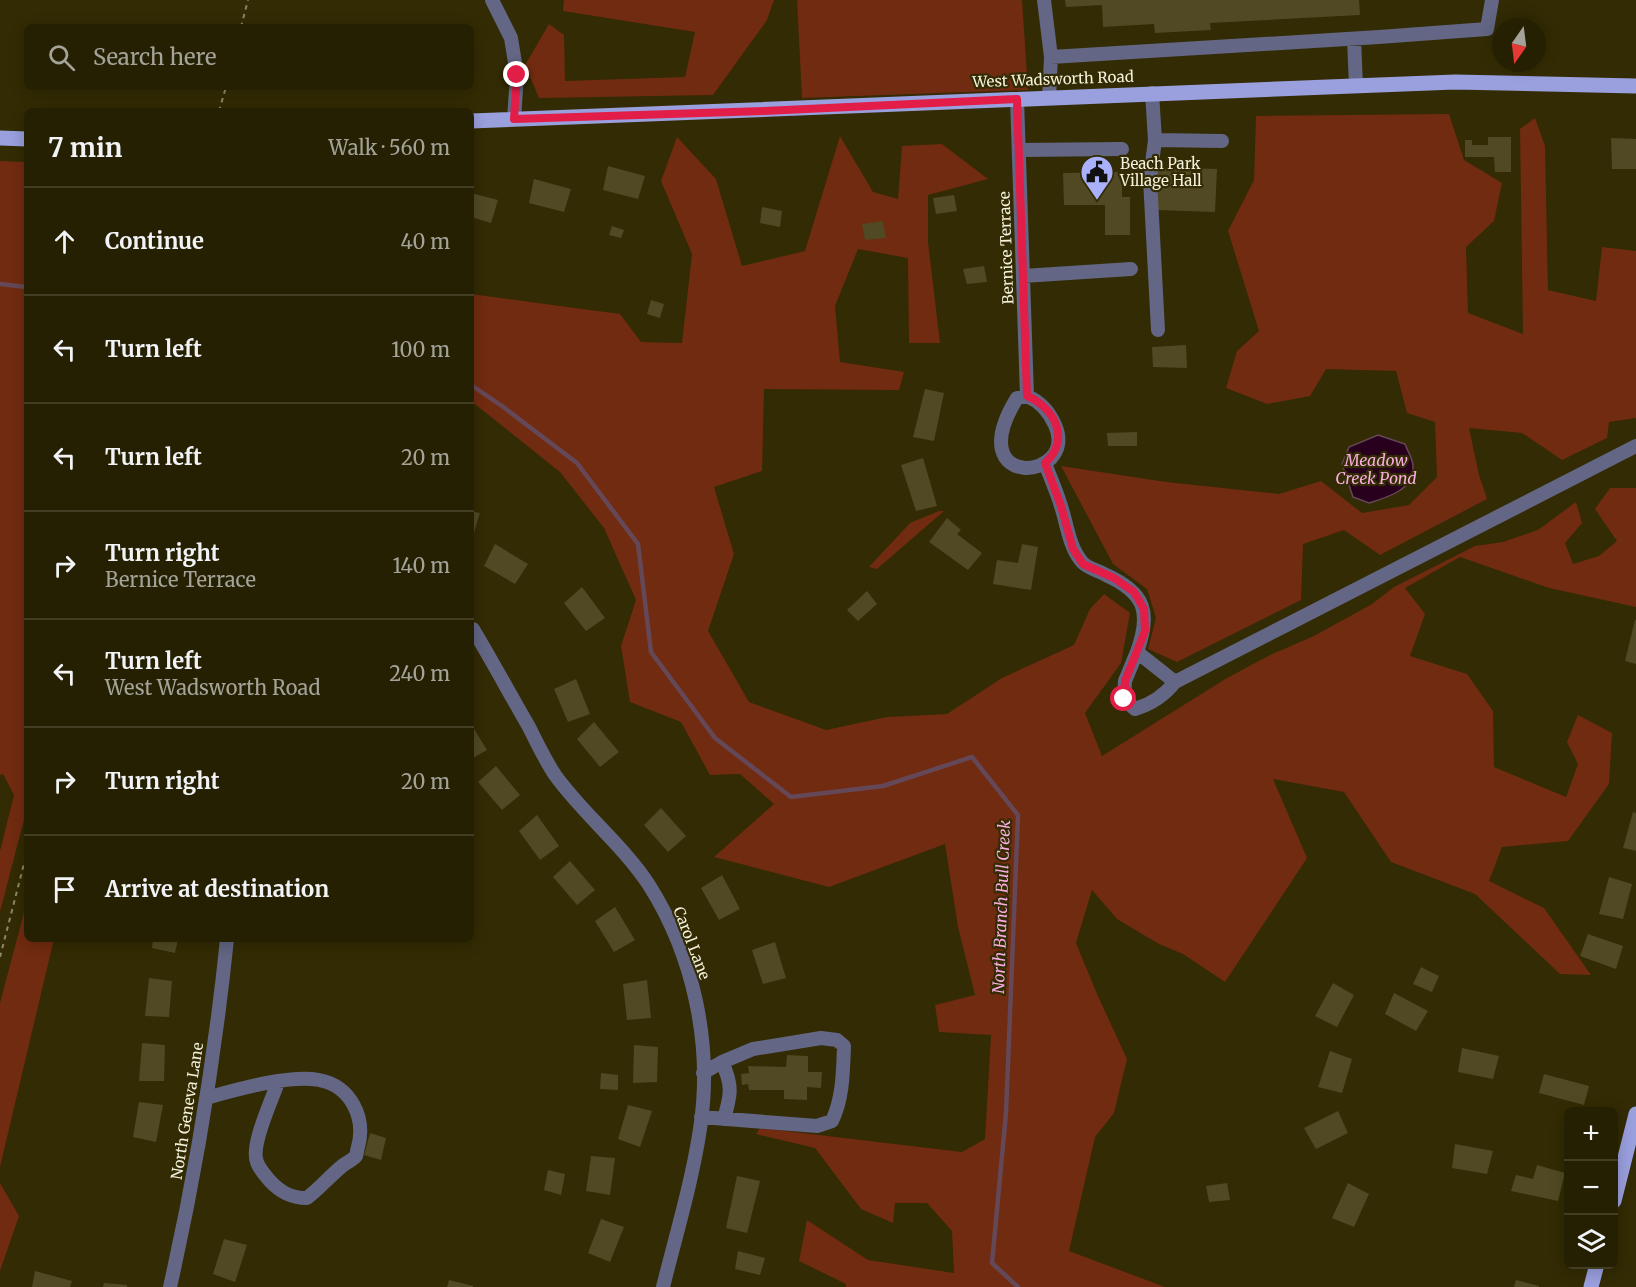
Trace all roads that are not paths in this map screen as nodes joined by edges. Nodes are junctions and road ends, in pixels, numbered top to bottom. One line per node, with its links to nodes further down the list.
1 (492, 0): 11 (street)
2 (1044, 0): 5 (street)
3 (1492, 0): 4 (street)
4 (1354, 39): 5 (street); 6 (street)
5 (1051, 57): 9 (street)
6 (1356, 86): 7 (main road, West Wadsworth Road); 8 (main road, West Wadsworth Road)
7 (1636, 86)
8 (1152, 93): 9 (main road, West Wadsworth Road); 15 (street)
9 (1048, 97): 10 (main road, West Wadsworth Road)
10 (1017, 99): 11 (main road, West Wadsworth Road); 18 (street, Bernice Terrace)
11 (514, 119): 12 (main road, West Wadsworth Road)
12 (474, 121)
13 (0, 138): 14 (main road)
14 (24, 139)
15 (1155, 140): 16 (street); 21 (street)
16 (1222, 141)
17 (1122, 149): 18 (street)
18 (1019, 150): 20 (street, Bernice Terrace)
19 (1131, 269): 20 (street)
20 (1023, 276): 22 (street, Bernice Terrace)
21 (1158, 330)
22 (1027, 396): 24 (street); 24 (street)
23 (1636, 446): 27 (street)
24 (1045, 463): 26 (street)
25 (474, 628): 30 (street, Carol Lane)
26 (1137, 652): 27 (street); 27 (street)
27 (1175, 682)
28 (227, 942): 32 (street, North Geneva Lane)
29 (722, 1062): 30 (street); 35 (street); 35 (street)
30 (704, 1073): 34 (street, Carol Lane)
31 (278, 1082): 31 (street); 32 (street)
32 (206, 1098): 39 (street, North Geneva Lane)
33 (1636, 1114): 36 (main road)
34 (701, 1117): 35 (street); 40 (street, Carol Lane)
35 (724, 1119)
36 (1630, 1160): 37 (main road)
37 (1618, 1191)
38 (1596, 1269): 41 (main road)
39 (170, 1287)
40 (663, 1287)
41 (1591, 1287)

